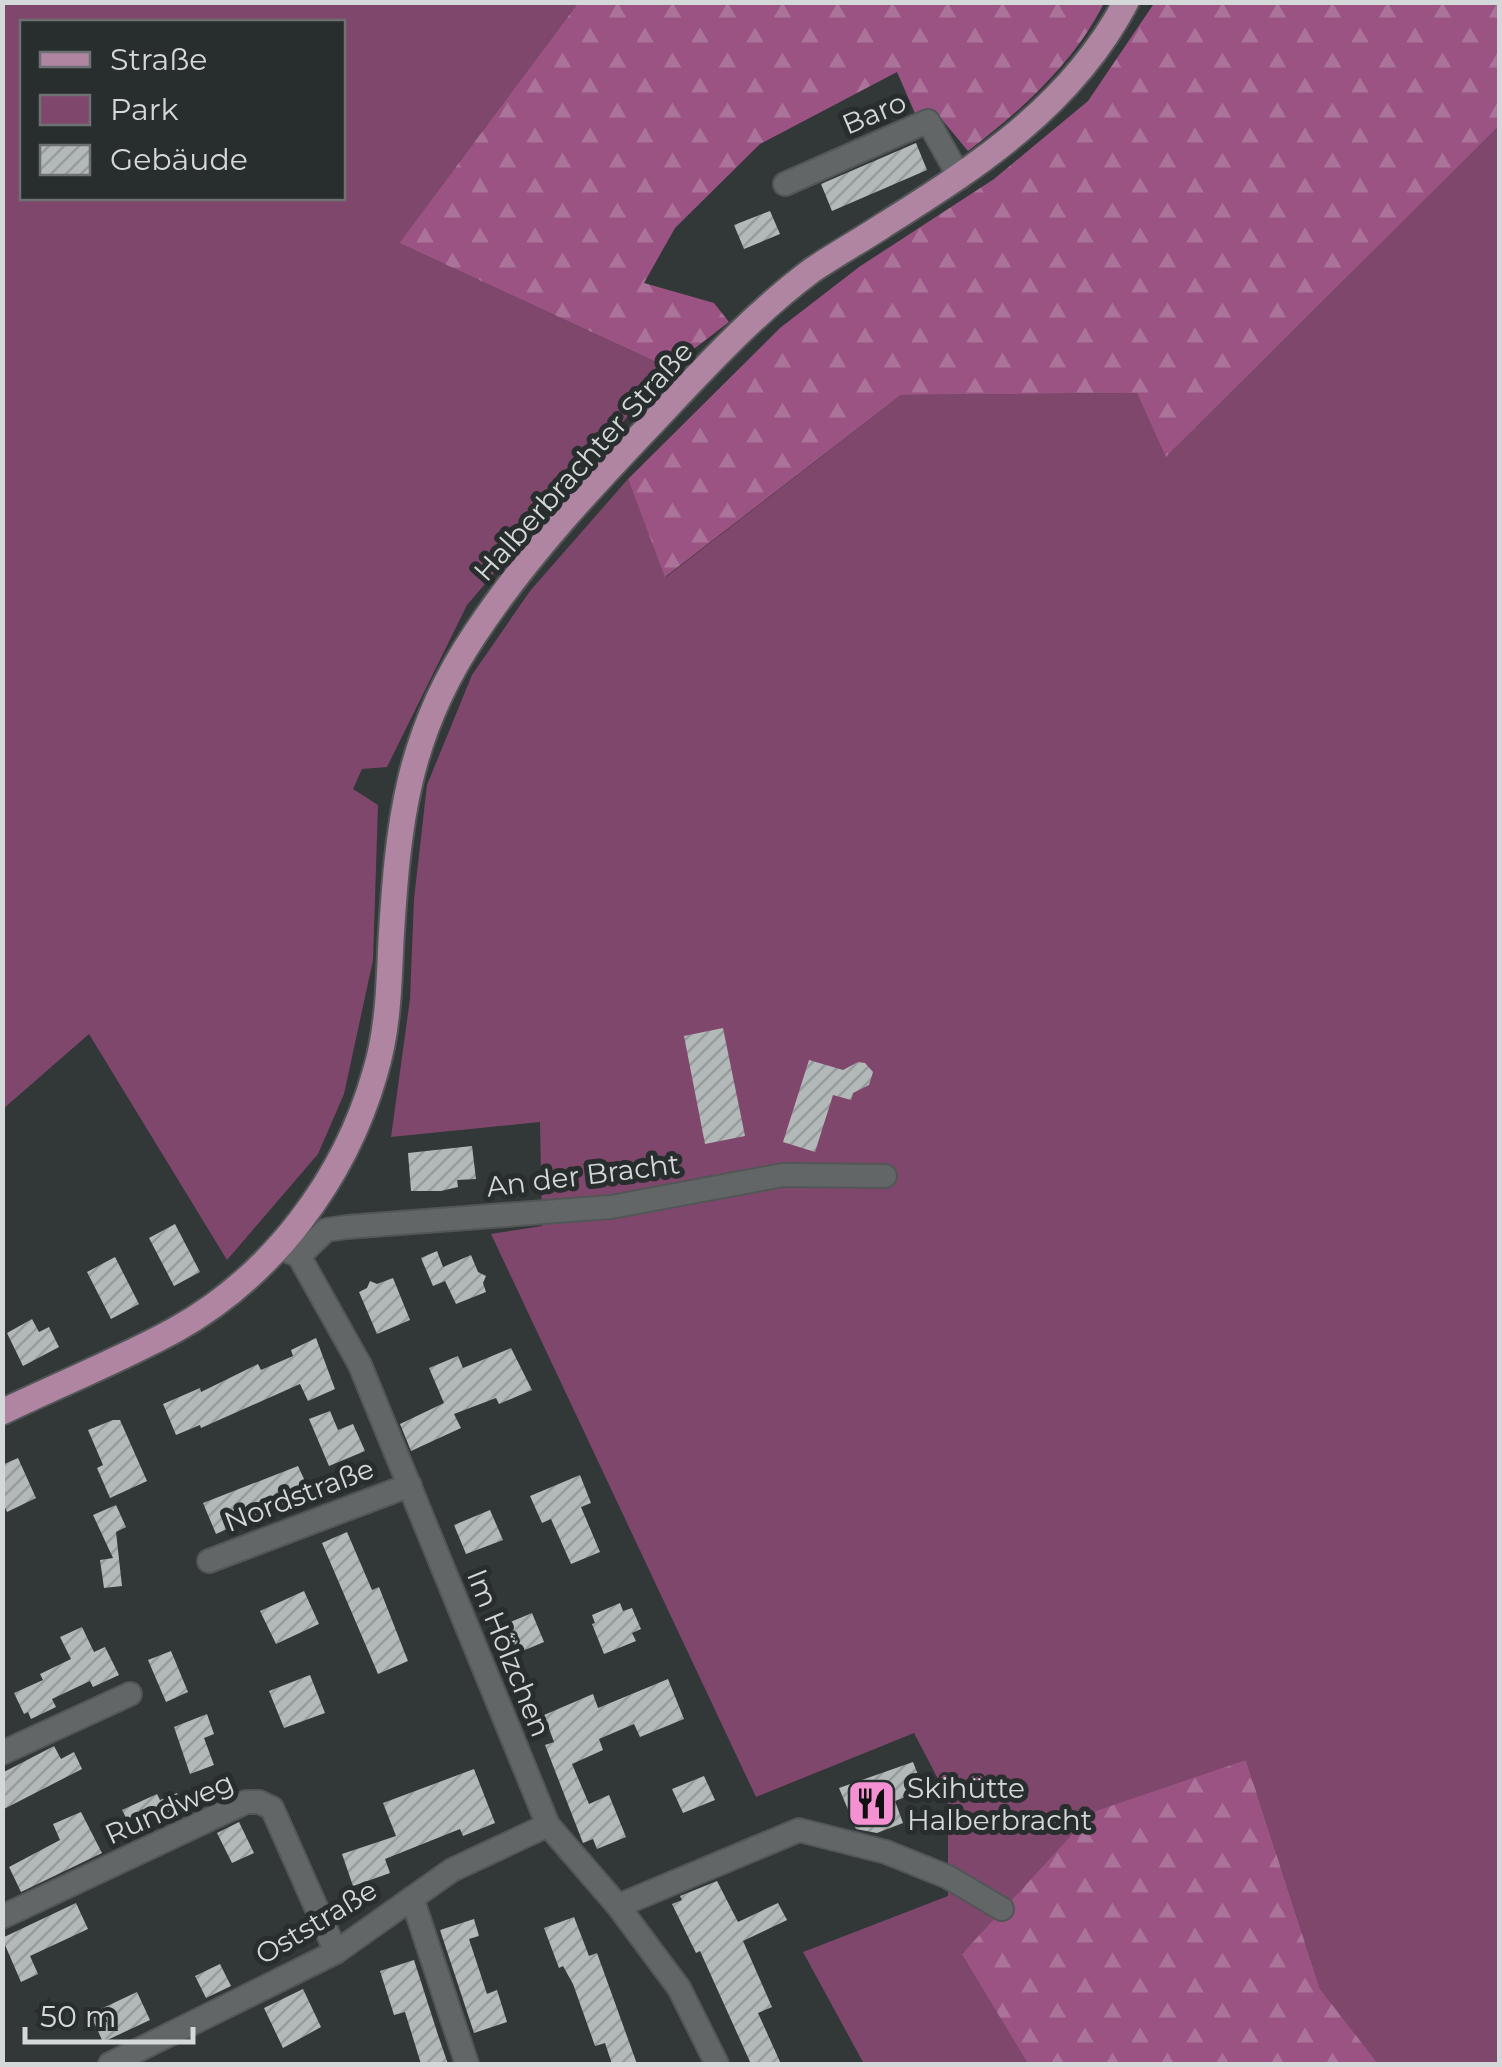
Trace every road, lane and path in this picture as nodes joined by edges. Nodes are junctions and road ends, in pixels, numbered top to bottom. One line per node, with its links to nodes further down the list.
1 (1124, 7): 2 (main road, Halberbrachter Straße)
2 (960, 178): 3 (street, Baro); 5 (main road, Halberbrachter Straße)
3 (784, 184)
4 (884, 1176): 5 (street, An der Bracht)
5 (289, 1251): 6 (main road, Halberbrachter Straße); 7 (street, Im Hölzchen)
6 (2, 1412)
7 (410, 1485): 8 (street, Nordstraße); 11 (street, Im Hölzchen)
8 (209, 1560)
9 (130, 1694): 10 (street)
10 (2, 1753)
11 (548, 1825): 12 (street, Oststraße); 13 (street, Im Hölzchen)
12 (412, 1898): 16 (street, Oststraße); 18 (street)
13 (618, 1906): 14 (street); 19 (street, Im Hölzchen)
14 (1002, 1909)
15 (2, 1917): 16 (street, Rundweg)
16 (336, 1952): 17 (street, Oststraße)
17 (110, 2064)
18 (467, 2064)
19 (717, 2064)

